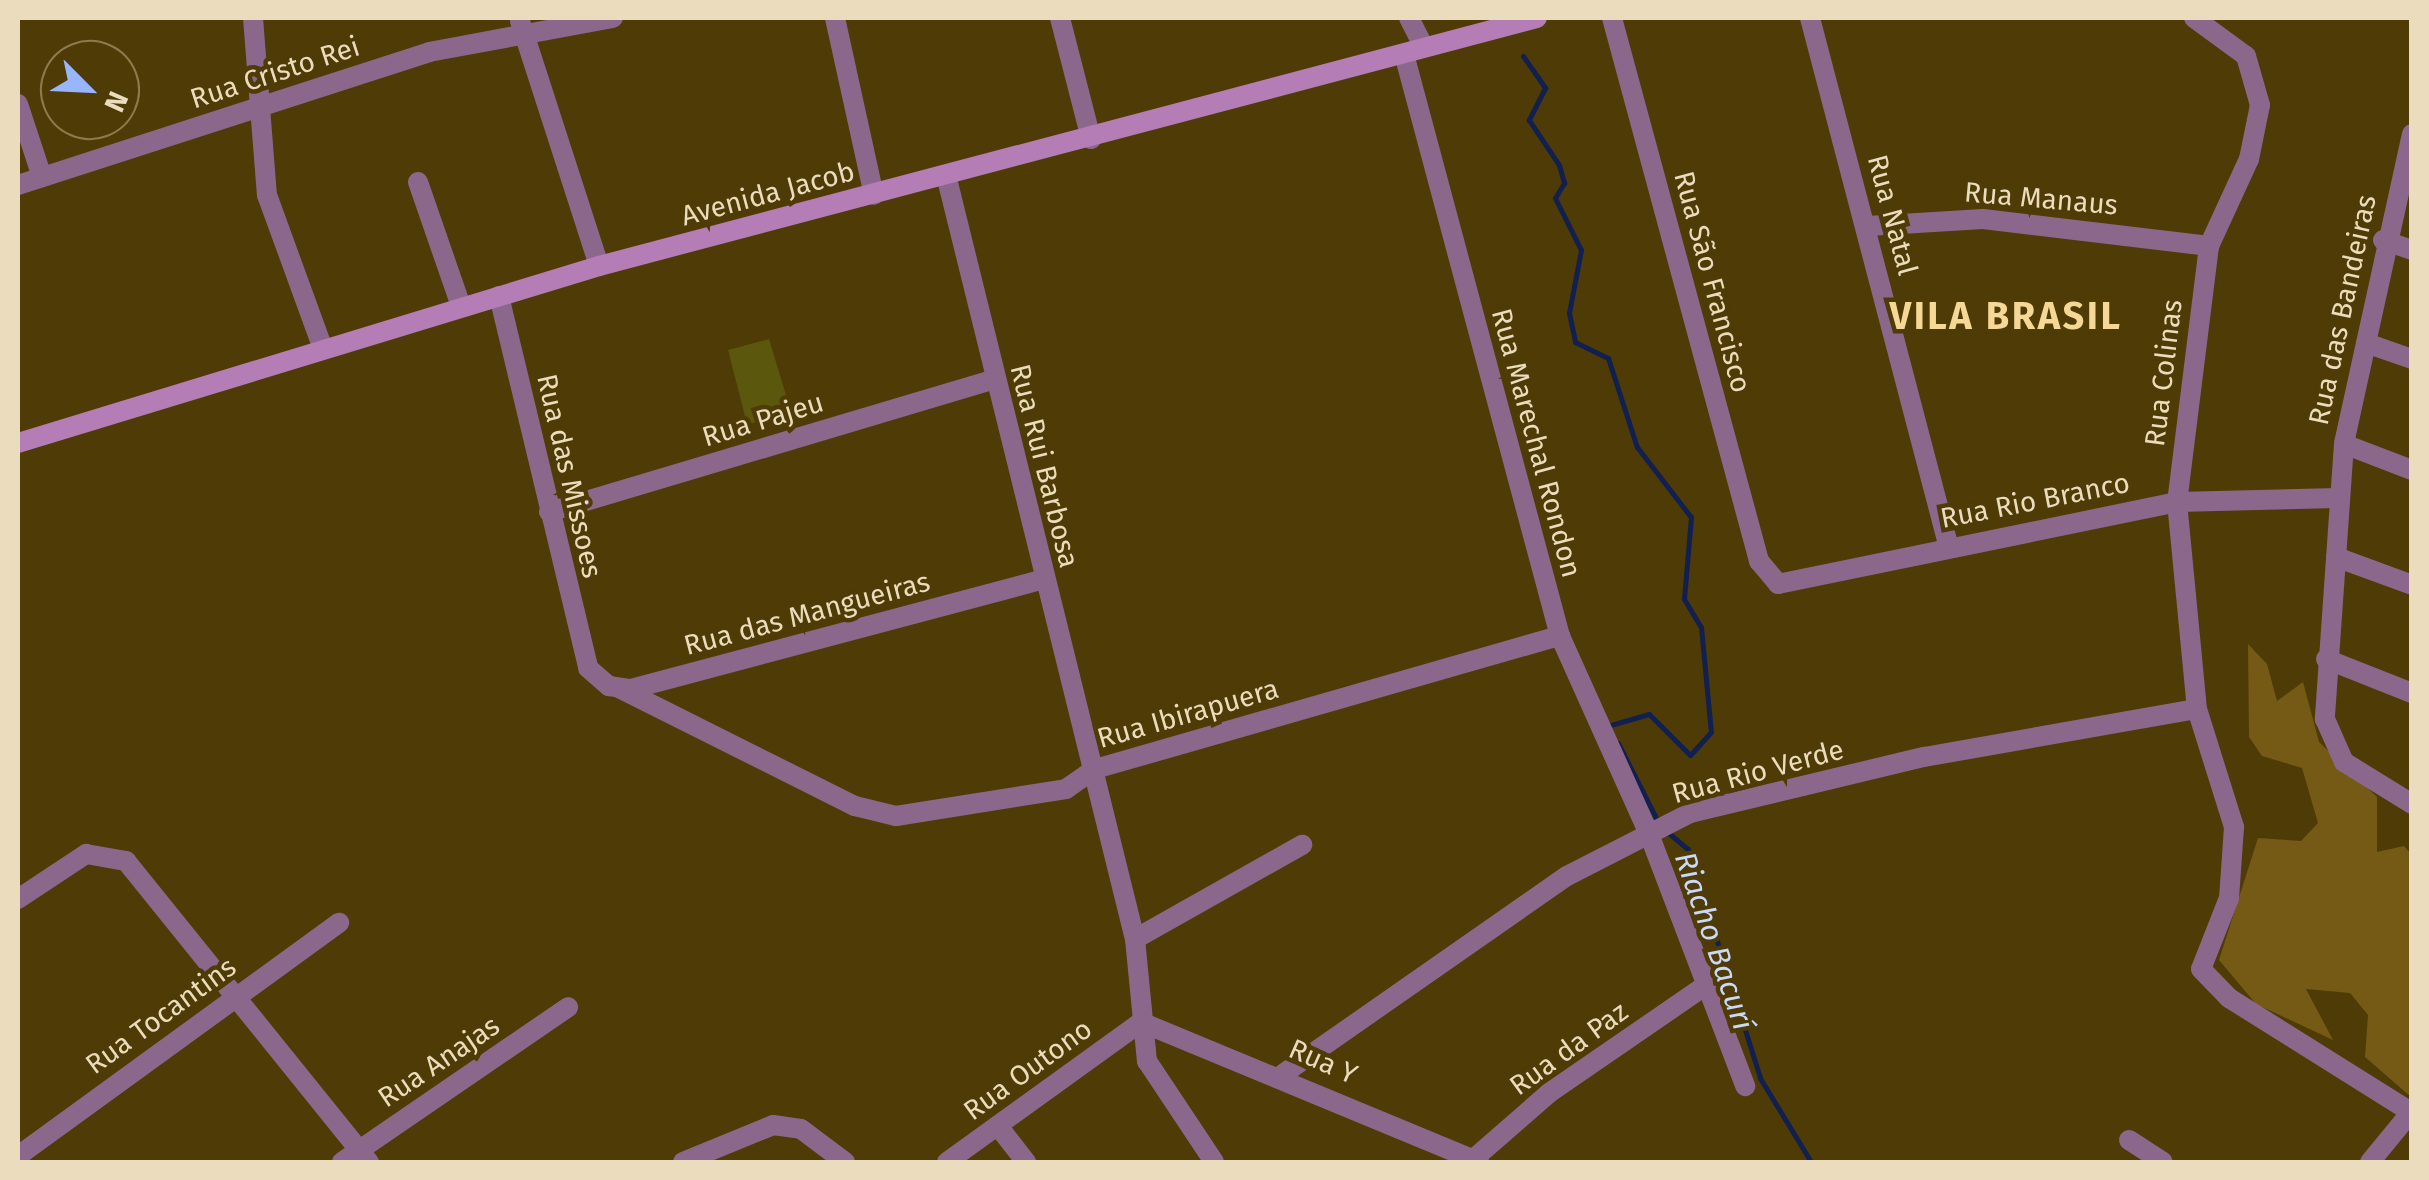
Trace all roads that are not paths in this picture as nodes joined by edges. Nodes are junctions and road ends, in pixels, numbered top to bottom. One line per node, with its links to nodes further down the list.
1 (253, 18): 14 (street)
2 (613, 18): 10 (street, Rua Cristo Rei)
3 (835, 18): 21 (street)
4 (1060, 18): 16 (street)
5 (1408, 18): 11 (street)
6 (1538, 18): 11 (main road, Avenida Jacob)
7 (1612, 18): 41 (street, Rua São Francisco)
8 (1810, 18): 22 (street, Rua Natal)
9 (2194, 18): 24 (street, Rua Colinas)
10 (521, 24): 14 (street, Rua Cristo Rei); 26 (street)
11 (1424, 47): 12 (main road, Avenida Jacob)
12 (1404, 54): 16 (main road, Avenida Jacob); 44 (street, Rua Marechal Rondon)
13 (18, 104): 18 (street)
14 (264, 106): 18 (street, Rua Cristo Rei); 30 (street)
15 (2412, 134): 23 (street, Rua das Bandeiras)
16 (1091, 139): 17 (main road, Avenida Jacob)
17 (946, 176): 21 (main road, Avenida Jacob); 32 (street, Rua Rui Barbosa)
18 (42, 177): 20 (street, Rua Cristo Rei)
19 (418, 182): 28 (street)
20 (18, 186)
21 (874, 194): 26 (main road, Avenida Jacob)
22 (1868, 226): 24 (street, Rua Manaus); 39 (street, Rua Natal)
23 (2382, 240): 25 (street); 29 (street, Rua das Bandeiras)
24 (2209, 246): 37 (street, Rua Colinas)
25 (2412, 250)
26 (599, 266): 27 (main road, Avenida Jacob)
27 (498, 296): 28 (main road, Avenida Jacob); 38 (street, Rua das Missoes)
28 (460, 306): 30 (main road, Avenida Jacob)
29 (2366, 342): 31 (street); 34 (street, Rua das Bandeiras)
30 (322, 346): 33 (main road, Avenida Jacob)
31 (2412, 359)
32 (993, 380): 38 (street, Rua Pajeu); 42 (street, Rua Rui Barbosa)
33 (18, 443)
34 (2344, 444): 35 (street); 36 (street, Rua das Bandeiras)
35 (2412, 470)
36 (2338, 498): 37 (street, Rua Rio Branco); 40 (street, Rua das Bandeiras)
37 (2177, 502): 39 (street, Rua Rio Branco); 48 (street, Rua Colinas)
38 (549, 512): 46 (street, Rua das Missoes)
39 (1948, 544): 41 (street, Rua Rio Branco)
40 (2336, 557): 43 (street); 45 (street, Rua das Bandeiras)
41 (1759, 561)
42 (1044, 580): 46 (street, Rua das Mangueiras); 49 (street, Rua Rui Barbosa)
43 (2412, 584)
44 (1560, 636): 49 (street, Rua Ibirapuera); 51 (street, Rua Marechal Rondon)
45 (2326, 660): 47 (street); 50 (street, Rua das Bandeiras)
46 (619, 688): 49 (street, Rua Ibirapuera)
47 (2412, 693)
48 (2197, 709): 51 (street, Rua Rio Verde); 62 (street, Rua Colinas)
49 (1095, 769): 55 (street, Rua Rui Barbosa)
50 (2412, 804)
51 (1649, 834): 56 (street, Rua Marechal Rondon); 60 (street, Rua Rio Verde)
52 (1302, 846): 55 (street)
53 (18, 899): 57 (street)
54 (339, 923): 57 (street, Rua Tocantins)
55 (1135, 939): 59 (street, Rua Rui Barbosa)
56 (1706, 985): 61 (street, Rua Marechal Rondon); 72 (street, Rua da Paz)
57 (235, 994): 65 (street, Rua Tocantins); 66 (street)
58 (568, 1007): 66 (street, Rua Anajas)
59 (1141, 1022): 60 (street, Rua Y); 63 (street, Rua Outono); 71 (street, Rua Rui Barbosa)
60 (1283, 1074): 72 (street, Rua Y)
61 (1745, 1086)
62 (2411, 1112): 74 (street)
63 (998, 1126): 69 (street, Rua Outono); 70 (street)
64 (2129, 1140): 73 (street)
65 (18, 1156)
66 (356, 1158)
67 (683, 1162): 68 (street)
68 (845, 1162)
69 (947, 1162)
70 (1026, 1162)
71 (1214, 1162)
72 (1474, 1162)
73 (2163, 1162)
74 (2370, 1162)

